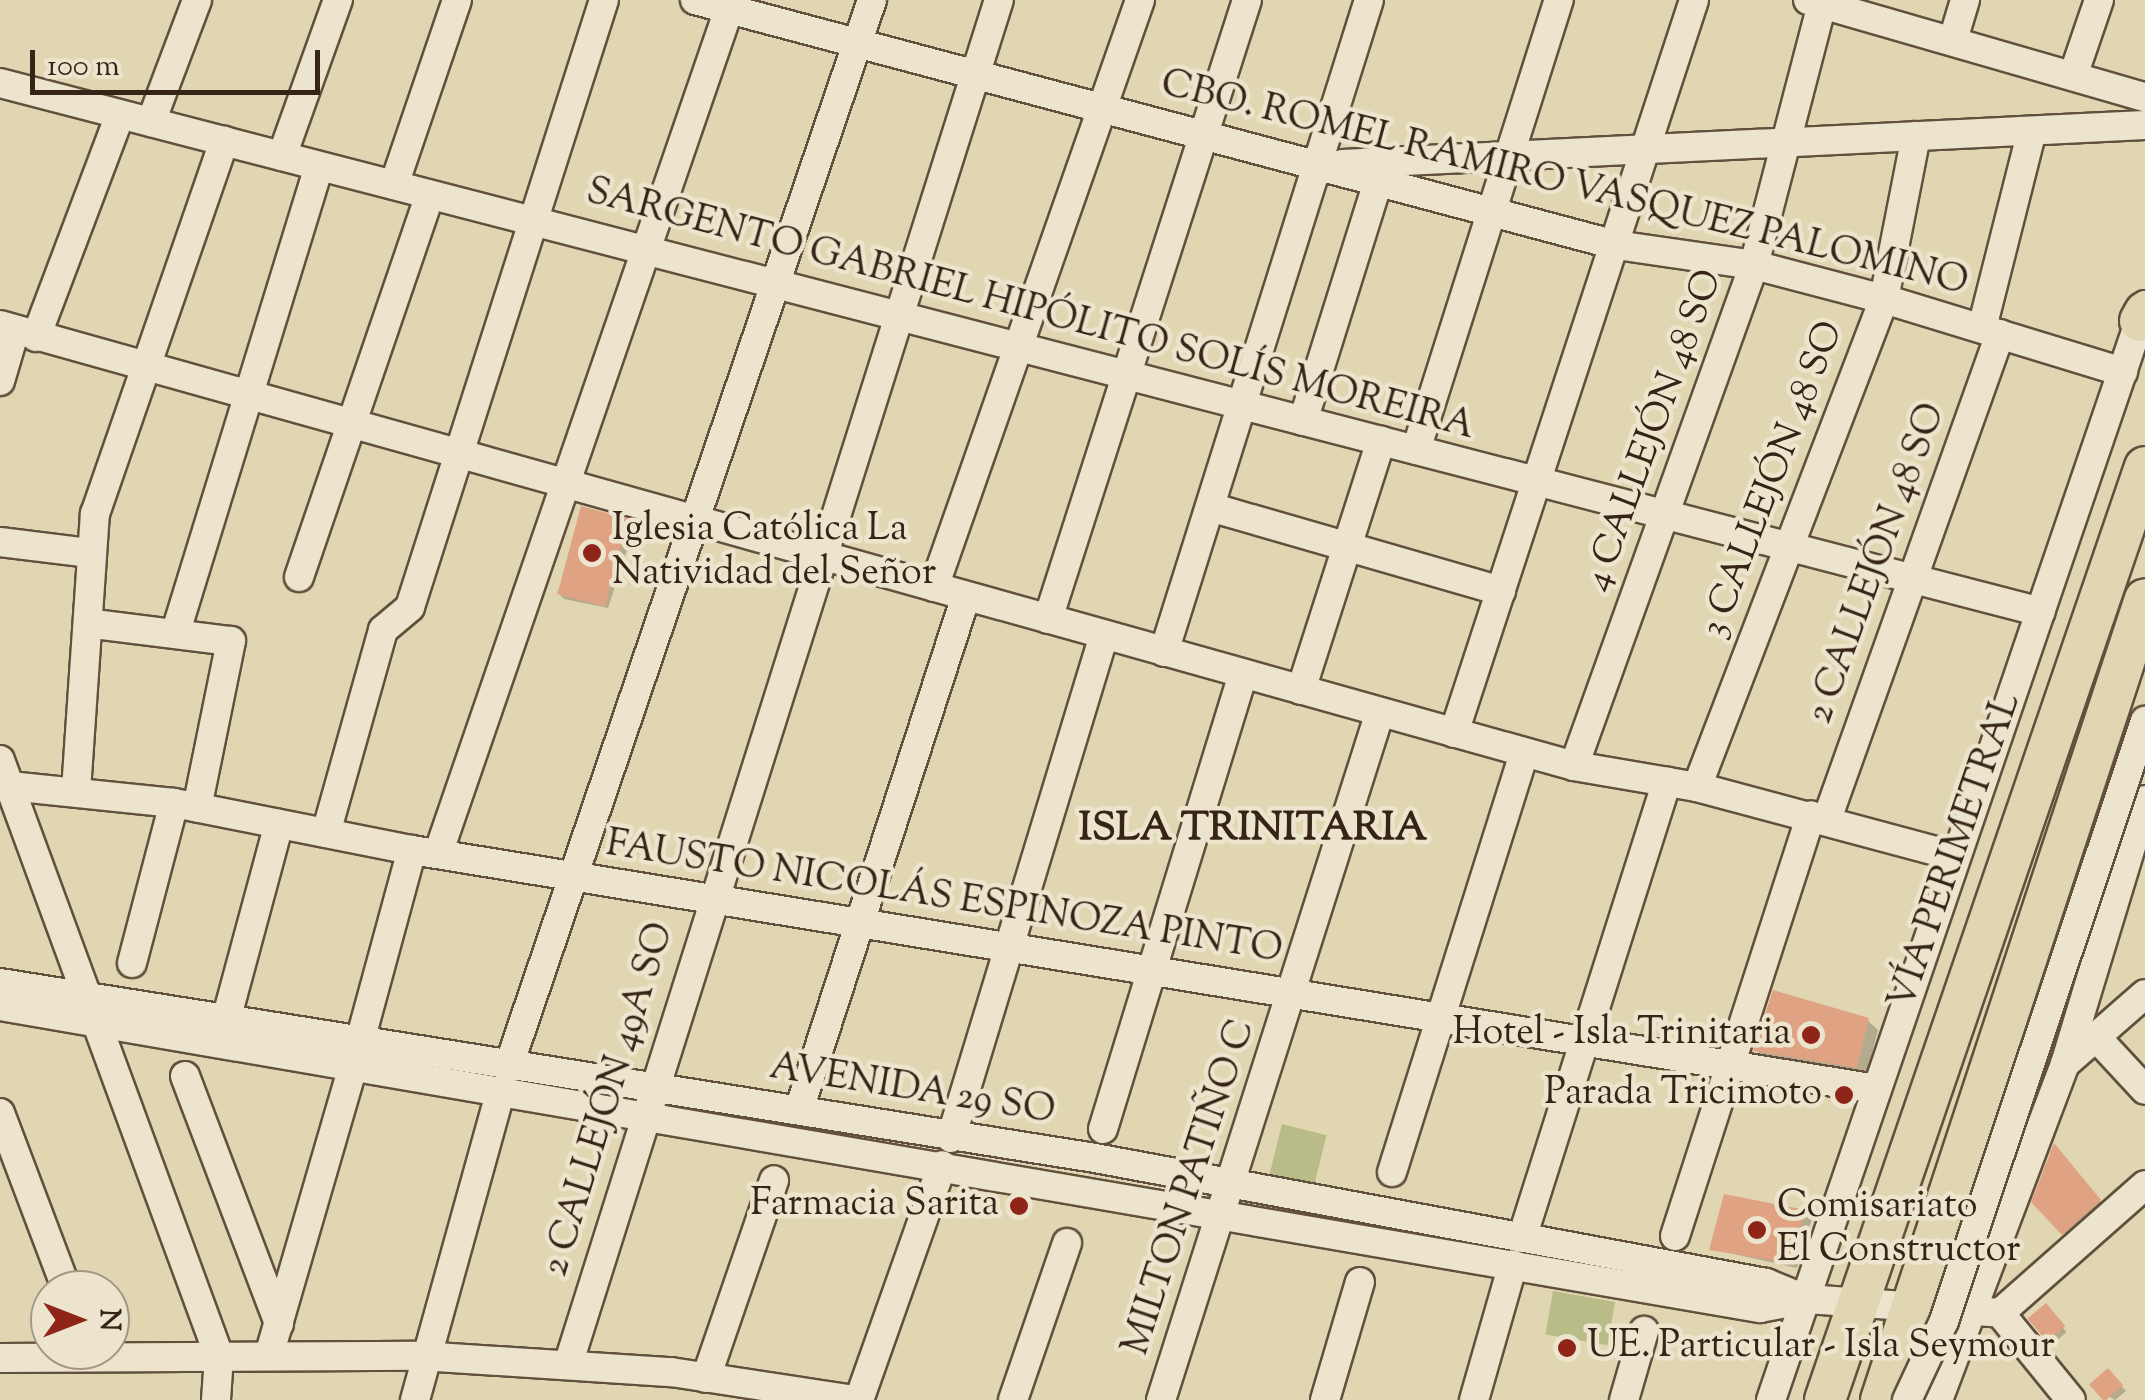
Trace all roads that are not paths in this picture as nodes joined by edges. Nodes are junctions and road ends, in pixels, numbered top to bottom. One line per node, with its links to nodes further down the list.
1 (197, 0): 25 (street)
2 (338, 0): 33 (street)
3 (457, 0): 38 (street)
4 (604, 0): 41 (street)
5 (695, 0): 16 (street, CBO. ROMEL RAMIRO VASQUEZ PALOMINO)
6 (872, 0): 18 (street)
7 (999, 0): 19 (street, 2 CALLEJÓN 49A SO)
8 (1140, 0): 23 (street)
9 (1247, 0): 28 (street)
10 (1370, 0): 35 (street)
11 (1559, 0): 34 (street)
12 (1694, 0): 32 (street)
13 (1965, 0): 17 (street)
14 (2099, 0): 20 (street)
15 (1818, 1): 17 (street); 30 (street, 4 CALLEJÓN 48 SO)
16 (730, 4): 18 (street, CBO. ROMEL RAMIRO VASQUEZ PALOMINO); 43 (street)
17 (1952, 40): 20 (street)
18 (856, 43): 19 (street, CBO. ROMEL RAMIRO VASQUEZ PALOMINO); 45 (street)
19 (972, 74): 23 (street, CBO. ROMEL RAMIRO VASQUEZ PALOMINO); 48 (street, 2 CALLEJÓN 49A SO)
20 (2074, 76): 22 (street)
21 (0, 83): 24 (street, SARGENTO GABRIEL HIPÓLITO SOLÍS MOREIRA)
22 (2145, 97)
23 (1101, 108): 28 (street, CBO. ROMEL RAMIRO VASQUEZ PALOMINO); 51 (street)
24 (120, 114): 25 (street, SARGENTO GABRIEL HIPÓLITO SOLÍS MOREIRA); 49 (street)
25 (151, 122): 31 (street, SARGENTO GABRIEL HIPÓLITO SOLÍS MOREIRA)
26 (2145, 126): 27 (street)
27 (2032, 131): 29 (street); 50 (street, 2 CALLEJÓN 48 SO)
28 (1204, 135): 35 (street, CBO. ROMEL RAMIRO VASQUEZ PALOMINO); 54 (street)
29 (1916, 136): 30 (street); 46 (street, 3 CALLEJÓN 48 SO)
30 (1782, 140): 32 (street); 44 (street, 4 CALLEJÓN 48 SO)
31 (224, 141): 33 (street, SARGENTO GABRIEL HIPÓLITO SOLÍS MOREIRA); 52 (street)
32 (1646, 154): 34 (street); 42 (street)
33 (282, 156): 36 (street, SARGENTO GABRIEL HIPÓLITO SOLÍS MOREIRA)
34 (1511, 156): 35 (street); 40 (street)
35 (1316, 165): 37 (street, CBO. ROMEL RAMIRO VASQUEZ PALOMINO); 57 (street)
36 (319, 166): 38 (street, SARGENTO GABRIEL HIPÓLITO SOLÍS MOREIRA); 56 (street)
37 (1378, 182): 40 (street, CBO. ROMEL RAMIRO VASQUEZ PALOMINO); 58 (street)
38 (394, 185): 39 (street, SARGENTO GABRIEL HIPÓLITO SOLÍS MOREIRA)
39 (430, 195): 41 (street, SARGENTO GABRIEL HIPÓLITO SOLÍS MOREIRA); 59 (street)
40 (1492, 212): 42 (street, CBO. ROMEL RAMIRO VASQUEZ PALOMINO); 61 (street)
41 (532, 221): 43 (street, SARGENTO GABRIEL HIPÓLITO SOLÍS MOREIRA); 62 (street)
42 (1616, 245): 44 (street, CBO. ROMEL RAMIRO VASQUEZ PALOMINO); 64 (street)
43 (648, 251): 45 (street, SARGENTO GABRIEL HIPÓLITO SOLÍS MOREIRA); 65 (street)
44 (1754, 265): 46 (street, CBO. ROMEL RAMIRO VASQUEZ PALOMINO); 67 (street, 4 CALLEJÓN 48 SO)
45 (777, 285): 48 (street, SARGENTO GABRIEL HIPÓLITO SOLÍS MOREIRA); 68 (street)
46 (1884, 299): 50 (street, CBO. ROMEL RAMIRO VASQUEZ PALOMINO); 71 (street, 3 CALLEJÓN 48 SO)
47 (2143, 312): 53 (street, VÍA PERIMETRAL)
48 (894, 315): 51 (street, SARGENTO GABRIEL HIPÓLITO SOLÍS MOREIRA); 73 (street, 2 CALLEJÓN 49A SO)
49 (17, 331): 52 (street); 55 (street)
50 (1991, 331): 53 (street, CBO. ROMEL RAMIRO VASQUEZ PALOMINO); 75 (street, 2 CALLEJÓN 48 SO)
51 (1020, 348): 54 (street, SARGENTO GABRIEL HIPÓLITO SOLÍS MOREIRA); 76 (street)
52 (146, 368): 56 (street); 72 (street)
53 (2123, 372): 80 (street, VÍA PERIMETRAL)
54 (1131, 376): 57 (street, SARGENTO GABRIEL HIPÓLITO SOLÍS MOREIRA); 81 (street)
55 (0, 381)
56 (244, 394): 59 (street); 83 (street)
57 (1244, 406): 58 (street, SARGENTO GABRIEL HIPÓLITO SOLÍS MOREIRA); 66 (street)
58 (1303, 421): 60 (street, SARGENTO GABRIEL HIPÓLITO SOLÍS MOREIRA)
59 (348, 424): 62 (street); 74 (street)
60 (1381, 441): 61 (street, SARGENTO GABRIEL HIPÓLITO SOLÍS MOREIRA); 70 (street)
61 (1416, 450): 64 (street, SARGENTO GABRIEL HIPÓLITO SOLÍS MOREIRA)
62 (456, 454): 65 (street); 101 (street)
63 (2145, 467): 143 (highway, VÍA PERIMETRAL)
64 (1540, 482): 67 (street, SARGENTO GABRIEL HIPÓLITO SOLÍS MOREIRA); 77 (street)
65 (565, 484): 68 (street); 102 (street)
66 (1210, 507): 70 (street); 85 (street)
67 (1667, 516): 71 (street, SARGENTO GABRIEL HIPÓLITO SOLÍS MOREIRA); 92 (street, 4 CALLEJÓN 48 SO)
68 (695, 521): 73 (street); 104 (street)
69 (0, 542): 72 (street)
70 (1346, 546): 77 (street); 87 (street)
71 (1786, 546): 75 (street, SARGENTO GABRIEL HIPÓLITO SOLÍS MOREIRA); 95 (street, 3 CALLEJÓN 48 SO)
72 (90, 553): 82 (street)
73 (818, 555): 76 (street); 105 (street, 2 CALLEJÓN 49A SO)
74 (299, 577)
75 (1911, 578): 80 (street, SARGENTO GABRIEL HIPÓLITO SOLÍS MOREIRA); 99 (street, 2 CALLEJÓN 48 SO)
76 (934, 587): 78 (street)
77 (1501, 591): 90 (street)
78 (966, 596): 81 (street); 106 (street)
79 (2145, 599): 144 (highway)
80 (2041, 612): 103 (street, VÍA PERIMETRAL)
81 (1048, 619): 84 (street)
82 (94, 624): 83 (street); 96 (street)
83 (177, 628): 97 (street)
84 (1104, 635): 85 (street); 107 (street)
85 (1164, 652): 86 (street)
86 (1243, 674): 87 (street); 109 (street)
87 (1301, 690): 88 (street)
88 (1380, 712): 90 (street); 111 (street, MILTON PATIÑO C)
89 (2145, 721): 170 (street, bridge)
90 (1454, 733): 91 (street)
91 (1524, 752): 92 (street); 115 (street)
92 (1574, 766): 94 (street)
93 (3, 776): 96 (street, FAUSTO NICOLÁS ESPINOZA PINTO); 113 (street)
94 (1667, 781): 95 (street); 119 (street)
95 (1697, 787): 99 (street)
96 (76, 791): 97 (street, FAUSTO NICOLÁS ESPINOZA PINTO)
97 (185, 805): 100 (street, FAUSTO NICOLÁS ESPINOZA PINTO); 108 (street)
98 (2143, 809): 122 (street)
99 (1819, 817): 103 (street); 121 (street, 2 CALLEJÓN 48 SO)
100 (279, 824): 101 (street, FAUSTO NICOLÁS ESPINOZA PINTO); 116 (street)
101 (326, 833): 102 (street, FAUSTO NICOLÁS ESPINOZA PINTO)
102 (425, 852): 104 (street, FAUSTO NICOLÁS ESPINOZA PINTO); 120 (street)
103 (1954, 856): 125 (street, VÍA PERIMETRAL)
104 (574, 876): 105 (street, FAUSTO NICOLÁS ESPINOZA PINTO); 124 (street)
105 (712, 899): 106 (street, FAUSTO NICOLÁS ESPINOZA PINTO); 127 (street, 2 CALLEJÓN 49A SO)
106 (860, 923): 107 (street, FAUSTO NICOLÁS ESPINOZA PINTO); 128 (street)
107 (1012, 948): 109 (street, FAUSTO NICOLÁS ESPINOZA PINTO); 131 (street)
108 (132, 964)
109 (1150, 971): 111 (street, FAUSTO NICOLÁS ESPINOZA PINTO); 130 (street)
110 (0, 983): 113 (street, AVENIDA 29 SO)
111 (1293, 994): 115 (street, FAUSTO NICOLÁS ESPINOZA PINTO); 136 (street, MILTON PATIÑO C)
112 (2145, 994): 118 (street)
113 (86, 996): 116 (street, AVENIDA 29 SO); 117 (street)
114 (0, 1006): 117 (street, AVENIDA 29 SO)
115 (1440, 1018): 119 (street, FAUSTO NICOLÁS ESPINOZA PINTO); 133 (street)
116 (226, 1020): 120 (street, AVENIDA 29 SO)
117 (98, 1022): 120 (street, AVENIDA 29 SO); 152 (street)
118 (2096, 1037): 122 (street); 126 (street)
119 (1588, 1042): 121 (street, FAUSTO NICOLÁS ESPINOZA PINTO); 139 (street)
120 (357, 1053): 124 (street, AVENIDA 29 SO); 147 (street)
121 (1725, 1064): 125 (street, FAUSTO NICOLÁS ESPINOZA PINTO); 137 (street, 2 CALLEJÓN 48 SO)
122 (2065, 1064): 145 (street)
123 (184, 1076): 147 (street)
124 (504, 1079): 127 (street, AVENIDA 29 SO); 153 (street)
125 (1877, 1089): 142 (street, VÍA PERIMETRAL)
126 (2145, 1090)
127 (648, 1102): 128 (street, AVENIDA 29 SO); 132 (street, AVENIDA 29 SO); 155 (street, 2 CALLEJÓN 49A SO)
128 (798, 1110): 131 (street, AVENIDA 29 SO)
129 (0, 1113): 140 (street)
130 (1103, 1129)
131 (951, 1138): 136 (street, AVENIDA 29 SO)
132 (942, 1165): 136 (street, AVENIDA 29 SO); 161 (street)
133 (1392, 1172)
134 (774, 1180): 157 (street)
135 (2145, 1184): 146 (street)
136 (1230, 1199): 139 (street, AVENIDA 29 SO); 163 (street, MILTON PATIÑO C)
137 (1674, 1236)
138 (1067, 1243): 162 (street)
139 (1517, 1251): 142 (street, AVENIDA 29 SO); 165 (street)
140 (59, 1270)
141 (1360, 1282): 164 (street)
142 (1807, 1300): 143 (street, AVENIDA 29 SO); 167 (street, VÍA PERIMETRAL)
143 (1860, 1304): 144 (street, AVENIDA 29 SO); 168 (highway, VÍA PERIMETRAL)
144 (1910, 1311): 145 (street, AVENIDA 29 SO); 169 (highway)
145 (1969, 1312): 146 (street, AVENIDA 29 SO); 171 (street)
146 (2000, 1313): 172 (street)
147 (279, 1324): 149 (street)
148 (1644, 1331): 166 (street)
149 (270, 1352): 152 (street); 153 (street)
150 (130, 1353): 152 (street)
151 (30, 1356): 154 (street)
152 (219, 1356): 158 (street)
153 (421, 1356): 155 (street); 159 (street)
154 (0, 1358)
155 (568, 1365): 156 (street)
156 (671, 1372): 157 (street); 160 (street)
157 (706, 1378): 161 (street)
158 (216, 1400)
159 (415, 1400)
160 (664, 1400)
161 (857, 1400)
162 (1013, 1400)
163 (1162, 1400)
164 (1325, 1400)
165 (1474, 1400)
166 (1624, 1400)
167 (1771, 1400)
168 (1825, 1400)
169 (1881, 1400)
170 (1908, 1400)
171 (1938, 1400)
172 (2071, 1400)

